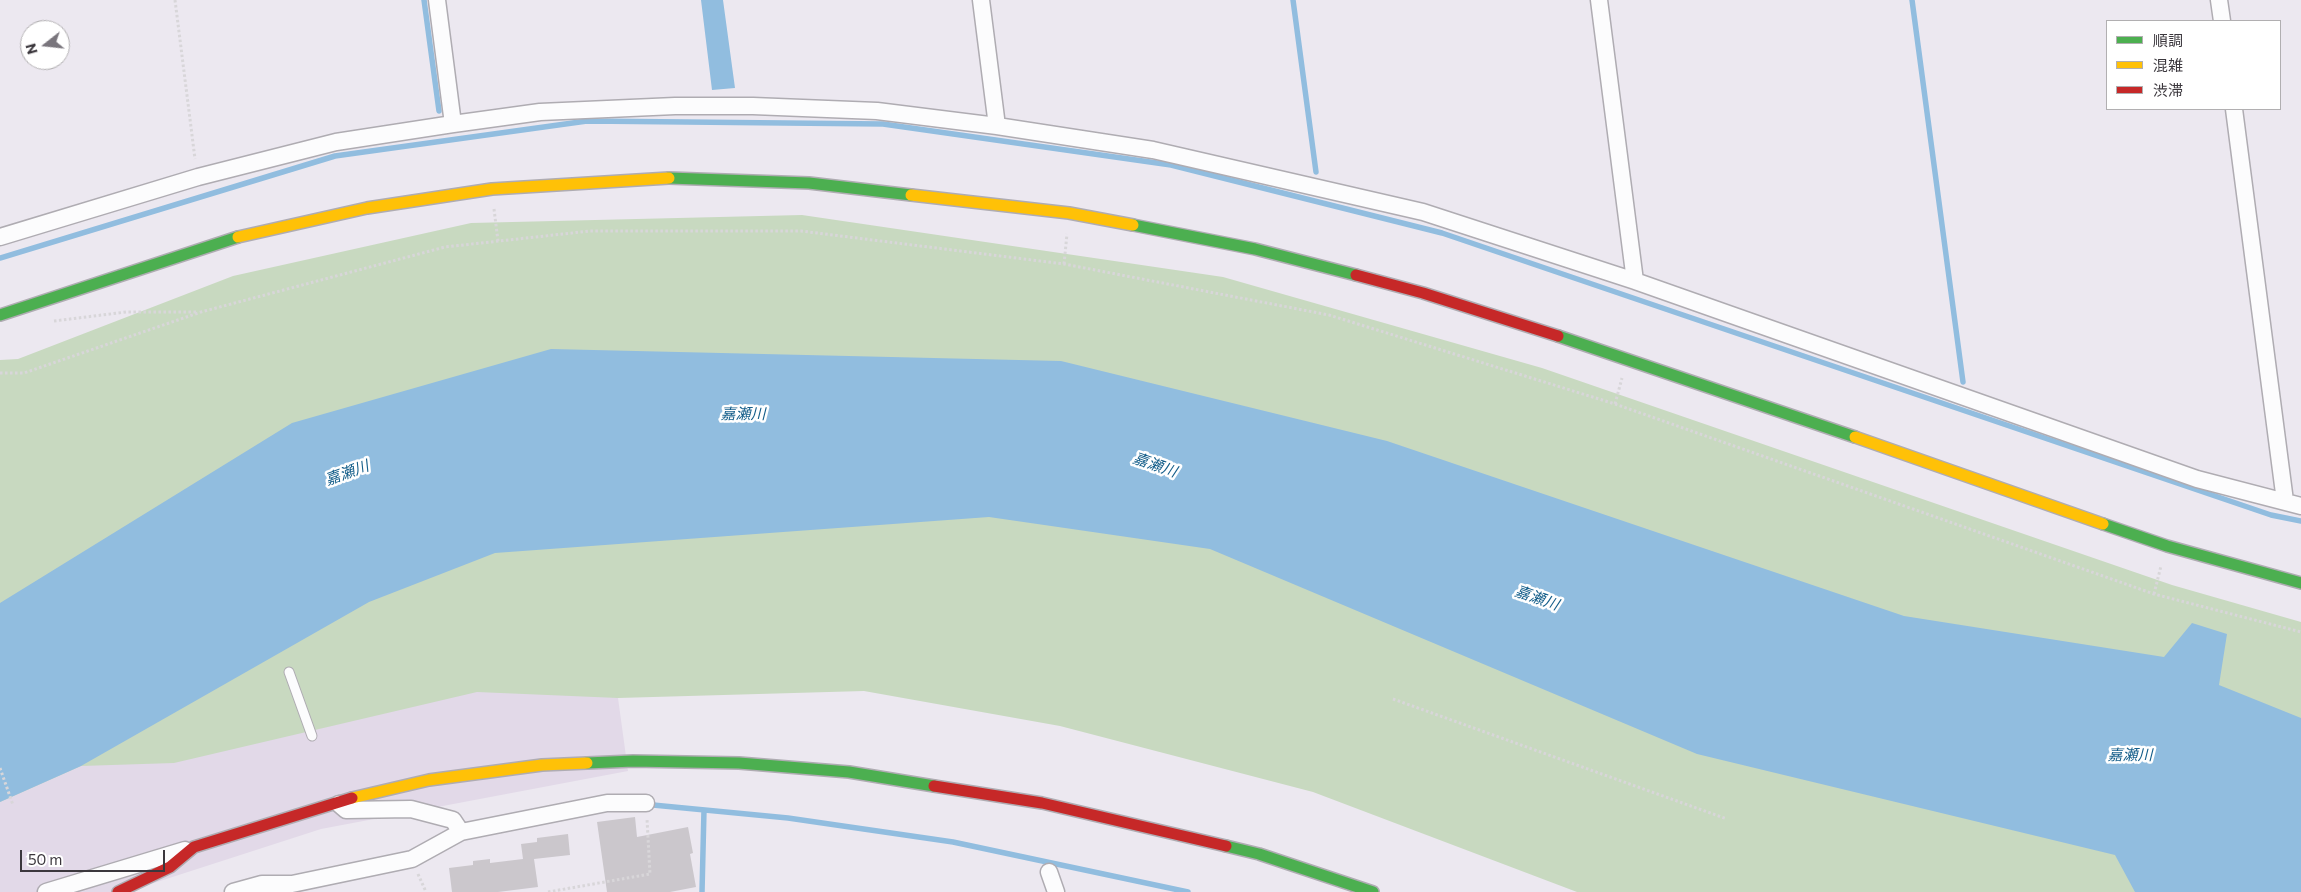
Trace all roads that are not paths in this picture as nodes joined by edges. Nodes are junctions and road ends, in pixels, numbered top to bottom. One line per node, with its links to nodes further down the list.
1 (437, 0): 7 (street)
2 (981, 0): 8 (street)
3 (1599, 0): 10 (street)
4 (2219, 0): 5 (street)
5 (2222, 20)
6 (2234, 110): 12 (street)
7 (453, 124): 8 (street); 9 (street)
8 (997, 126): 10 (street)
9 (0, 237)
10 (1635, 281): 12 (street)
11 (0, 315): 14 (street)
12 (2285, 501): 13 (street)
13 (2301, 506)
14 (2301, 584)
15 (289, 672): 16 (lane)
16 (312, 736)
17 (337, 802): 19 (street); 20 (street); 27 (street)
18 (646, 803): 19 (street)
19 (461, 832): 22 (street)
20 (194, 847): 23 (street); 24 (street)
21 (1049, 872): 26 (street)
22 (318, 886): 25 (street)
23 (46, 892)
24 (118, 892)
25 (233, 892)
26 (1056, 892)
27 (1373, 892)

